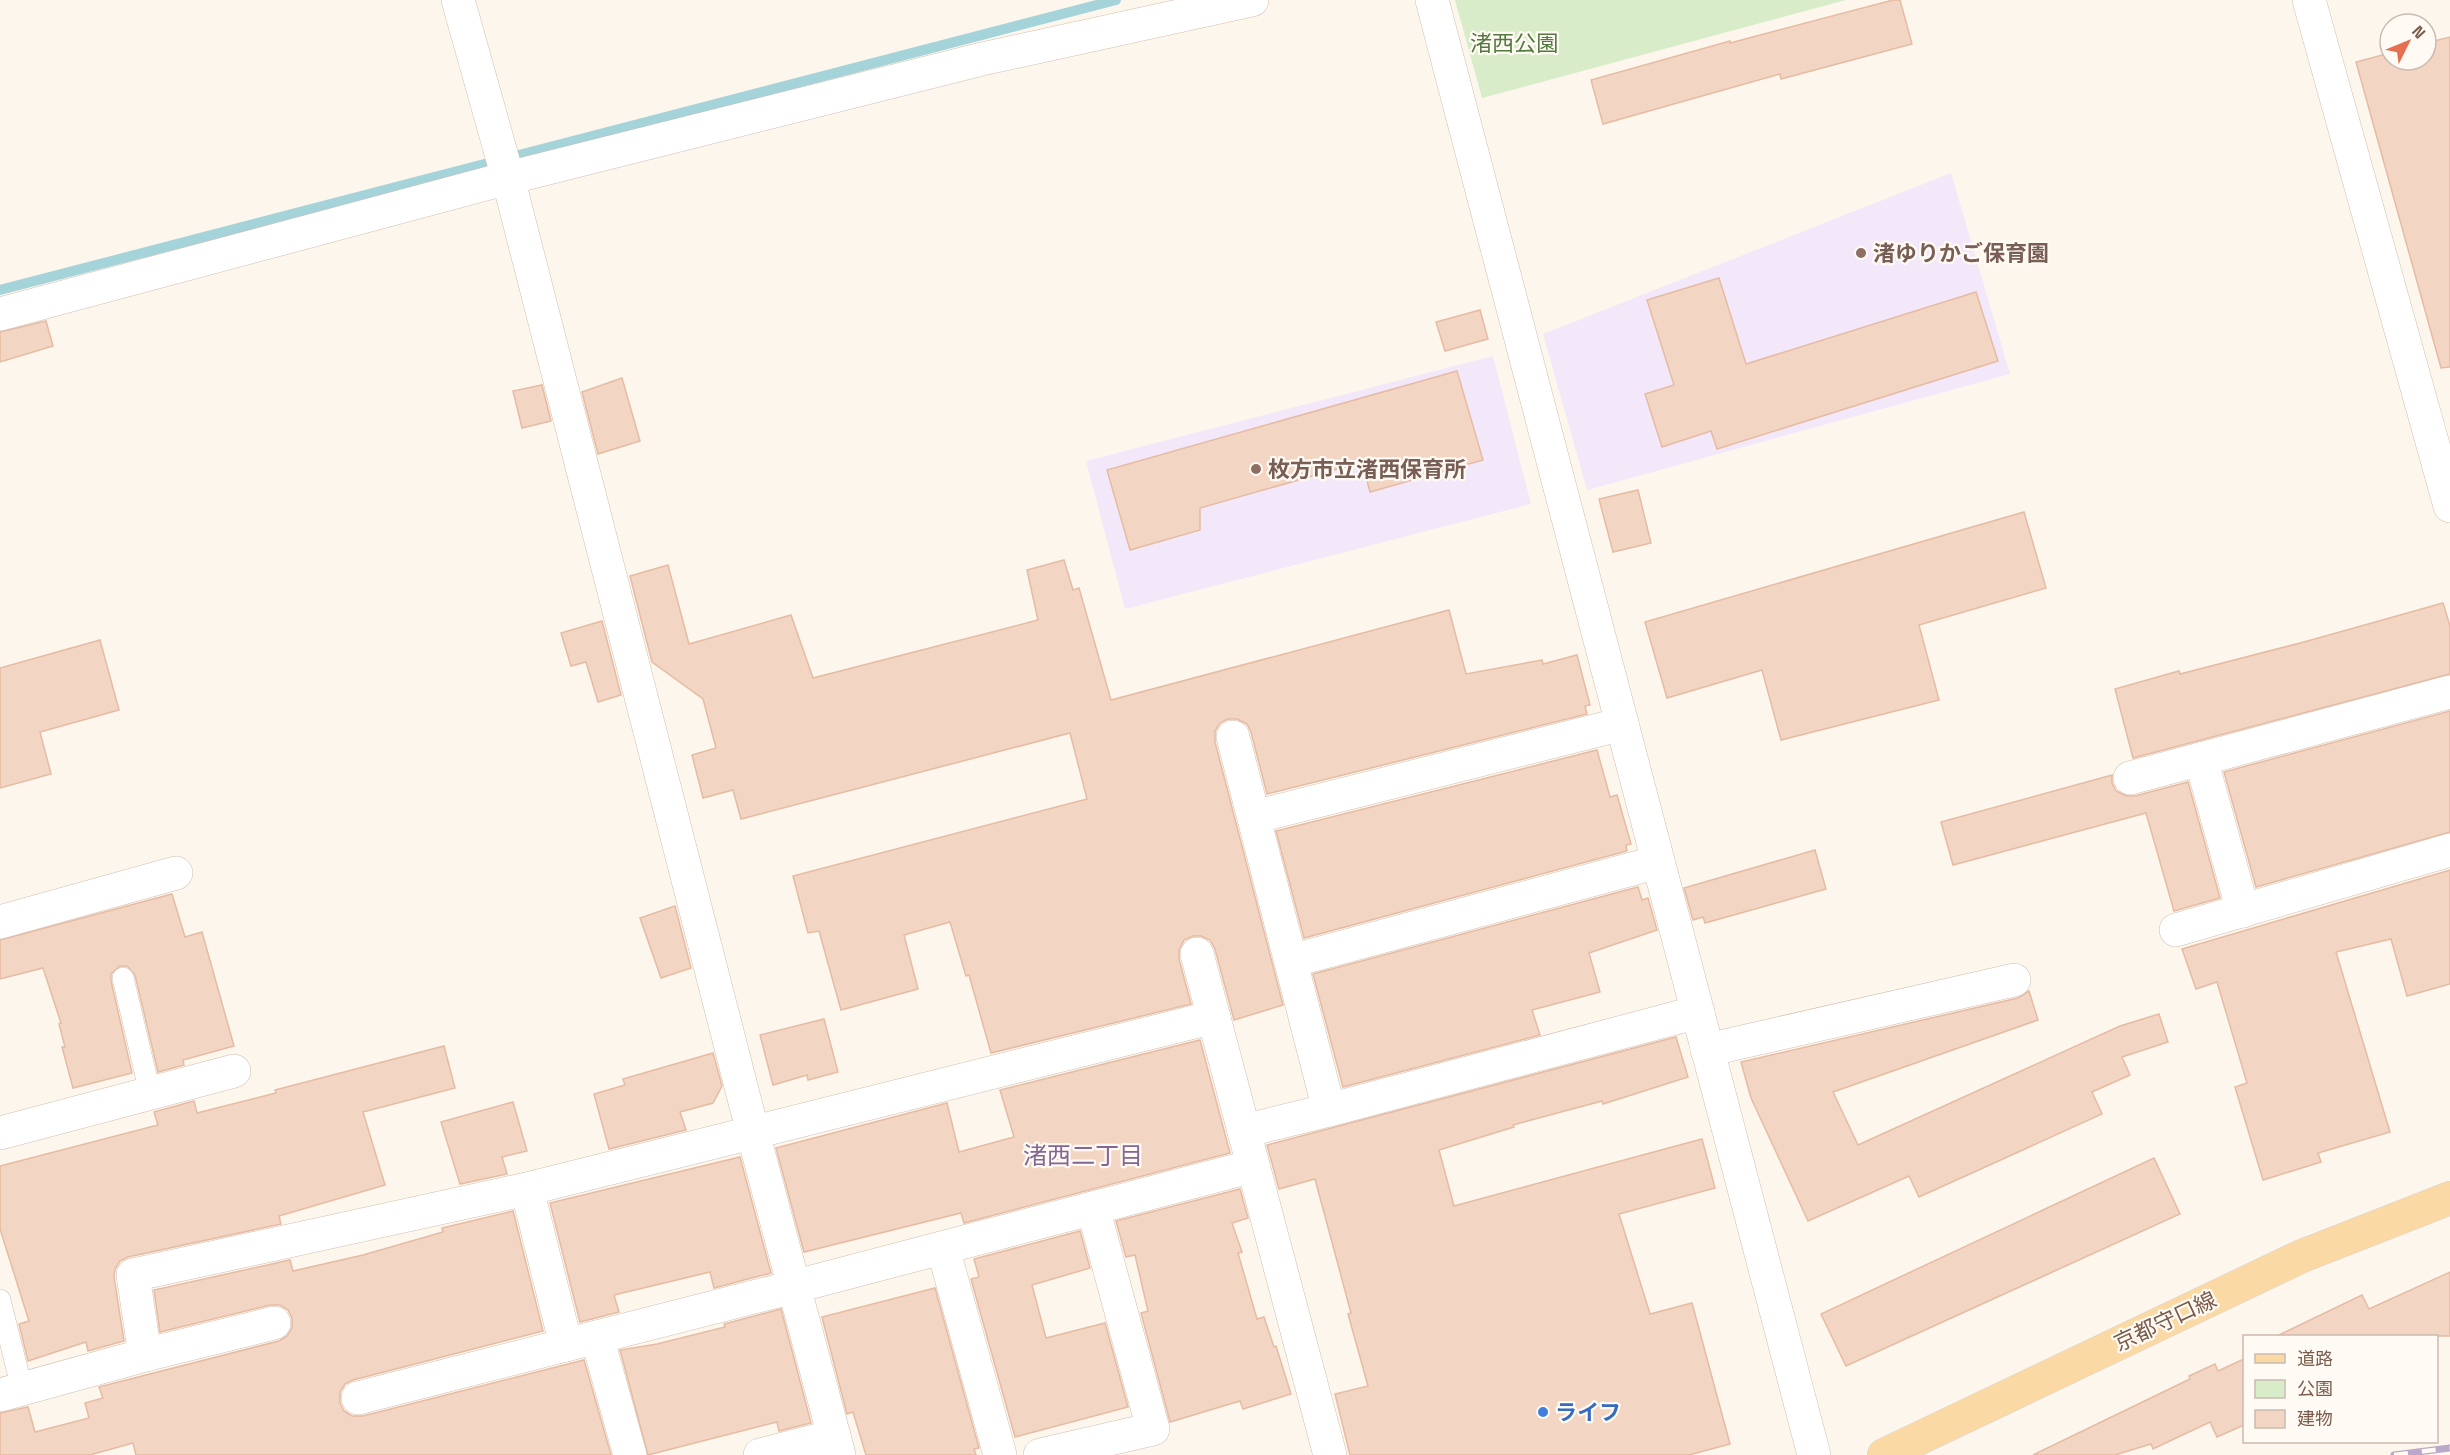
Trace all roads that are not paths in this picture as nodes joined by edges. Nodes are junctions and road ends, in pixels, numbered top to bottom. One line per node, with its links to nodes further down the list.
1 (458, 0): 5 (street)
2 (1252, 0): 5 (street)
3 (1431, 0): 9 (street)
4 (2309, 0): 7 (street)
5 (508, 178): 6 (street); 31 (street)
6 (0, 314)
7 (2450, 506)
8 (2450, 692): 11 (street)
9 (1622, 724): 13 (street); 15 (street)
10 (1233, 737): 13 (street)
11 (2201, 759): 12 (street); 17 (street)
12 (2130, 778)
13 (1254, 817): 21 (street)
14 (2450, 850): 17 (street)
15 (1658, 862): 21 (street); 24 (street)
16 (176, 873): 18 (street)
17 (2243, 911): 19 (street)
18 (0, 922)
19 (2176, 930)
20 (1197, 954): 25 (street)
21 (1291, 961): 29 (street)
22 (123, 978): 28 (lane)
23 (2014, 980): 26 (street)
24 (1698, 1012): 26 (street); 29 (street)
25 (1214, 1017): 30 (street); 31 (street)
26 (1707, 1050): 51 (street)
27 (234, 1071): 28 (street)
28 (150, 1093): 32 (street)
29 (1329, 1110): 30 (street)
30 (1244, 1131): 33 (street)
31 (753, 1132): 34 (street); 38 (street)
32 (0, 1133)
33 (1253, 1166): 36 (street); 50 (street)
34 (527, 1189): 41 (street); 42 (street)
35 (2450, 1198): 52 (main road, 京都守口線)
36 (1093, 1208): 37 (street); 49 (street)
37 (943, 1248): 38 (street); 48 (street)
38 (794, 1287): 41 (street); 45 (street)
39 (0, 1300): 43 (lane)
40 (274, 1323): 42 (street)
41 (582, 1341): 44 (street); 46 (street)
42 (145, 1355): 43 (street)
43 (11, 1392)
44 (358, 1398)
45 (836, 1445): 47 (street)
46 (630, 1455)
47 (760, 1455)
48 (1000, 1455)
49 (1040, 1455)
50 (1330, 1455)
51 (1814, 1455)
52 (1884, 1455)

